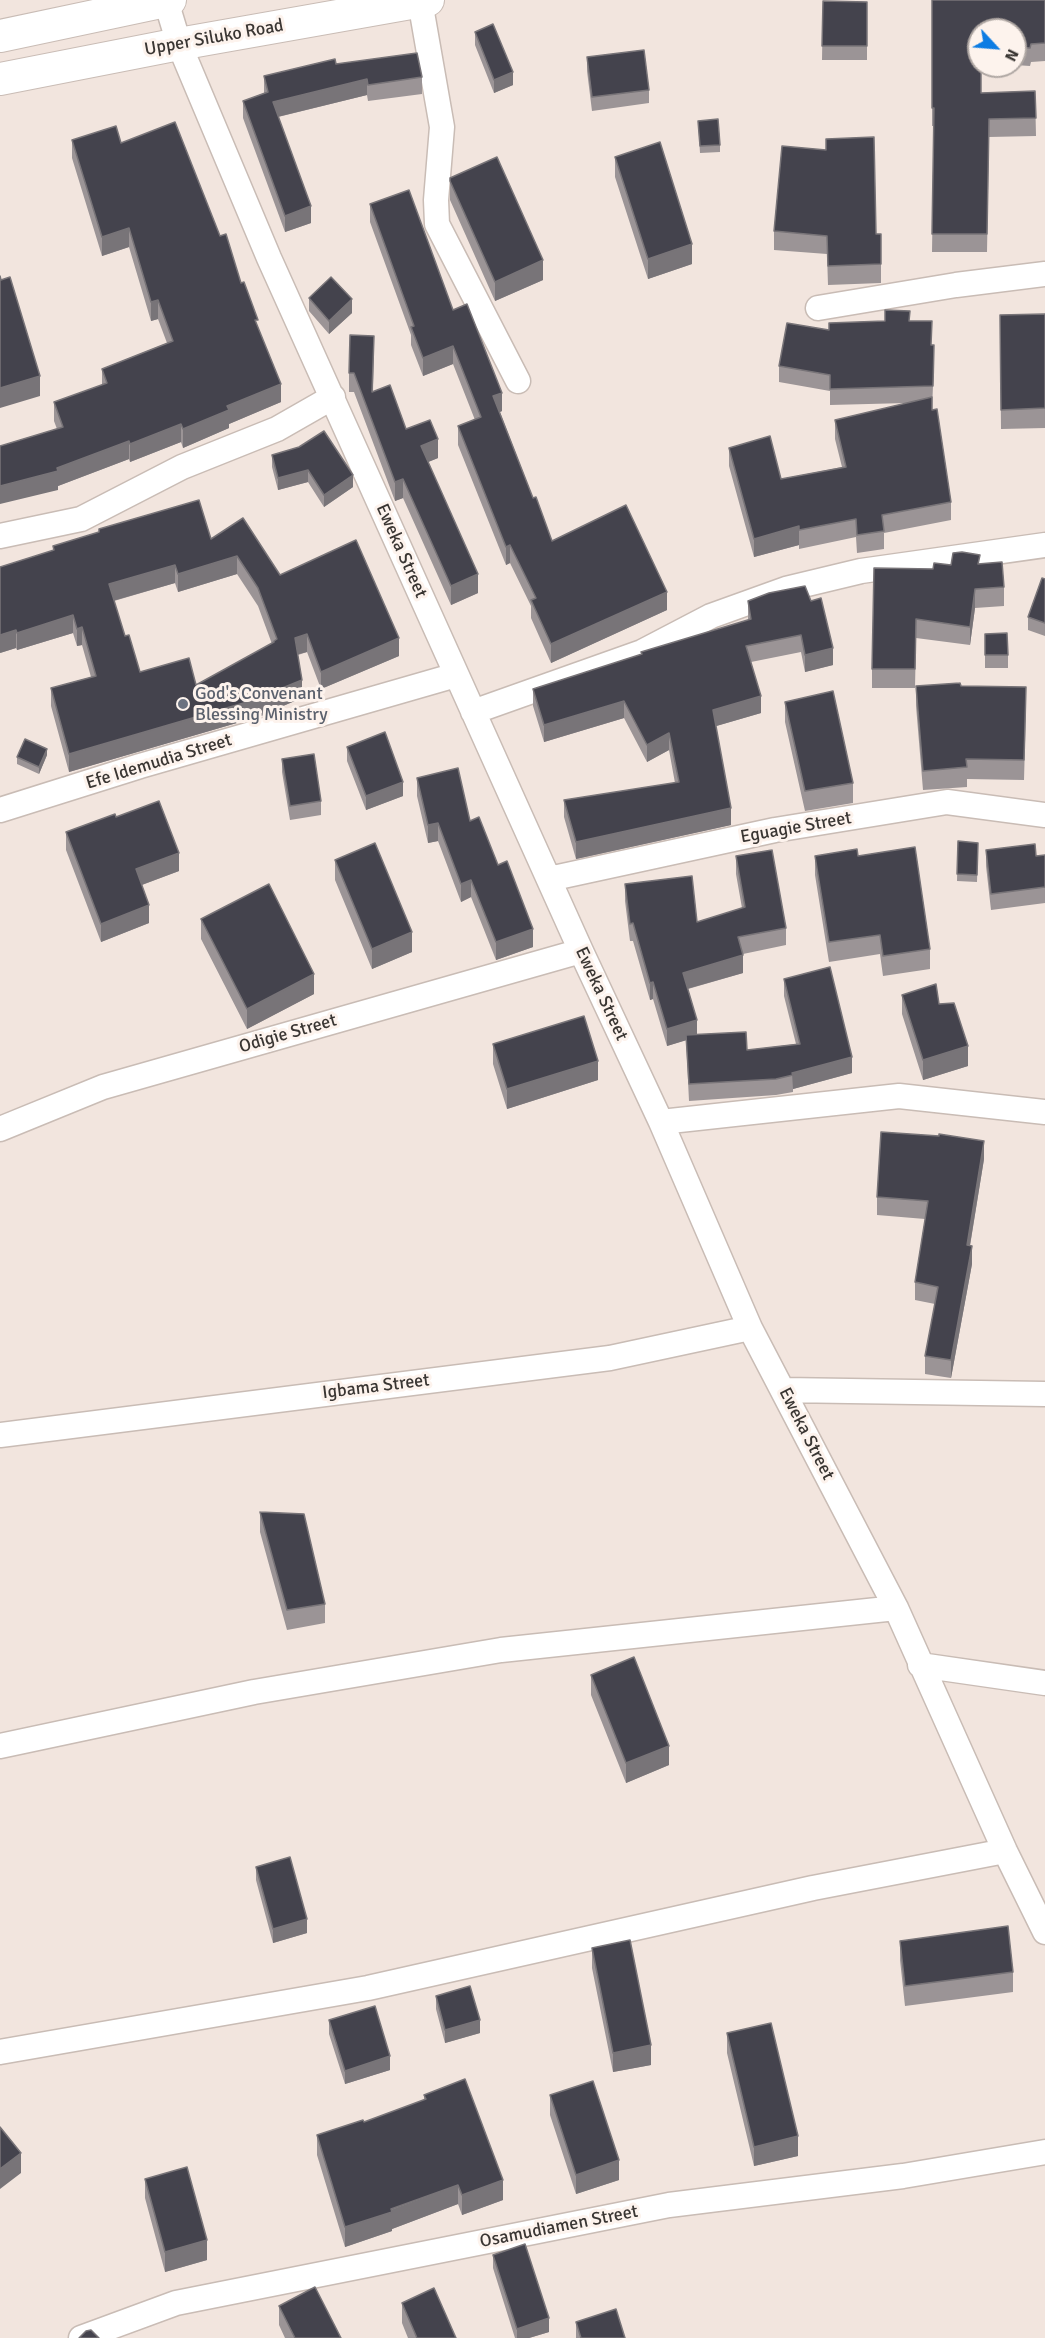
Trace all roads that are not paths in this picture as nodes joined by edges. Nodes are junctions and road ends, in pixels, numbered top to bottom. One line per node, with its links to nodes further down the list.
1 (168, 0): 3 (main road); 4 (street)
2 (424, 1): 4 (main road, Upper Siluko Road); 8 (street)
3 (0, 36)
4 (179, 44): 5 (main road, Upper Siluko Road); 9 (street, Eweka Street)
5 (0, 79)
6 (1045, 274): 7 (street)
7 (818, 308)
8 (518, 381)
9 (333, 397): 10 (street); 12 (street, Eweka Street)
10 (0, 536)
11 (1045, 545): 13 (street)
12 (456, 675): 13 (street, Eweka Street); 14 (street, Efe Idemudia Street)
13 (473, 712): 16 (street, Eweka Street)
14 (0, 810)
15 (1045, 815): 16 (street, Eguagie Street)
16 (549, 879): 17 (street, Eweka Street)
17 (580, 951): 19 (street, Eweka Street); 20 (street, Odigie Street)
18 (1045, 1112): 19 (street)
19 (660, 1122): 21 (street, Eweka Street)
20 (0, 1130)
21 (750, 1328): 22 (street, Eweka Street); 24 (street, Igbama Street)
22 (784, 1390): 23 (street); 25 (street, Eweka Street)
23 (1045, 1394)
24 (0, 1435)
25 (896, 1608): 26 (street, Eweka Street); 28 (street)
26 (920, 1665): 27 (street); 29 (street, Eweka Street)
27 (1045, 1683)
28 (0, 1746)
29 (1005, 1851): 30 (street, Eweka Street); 31 (street)
30 (1045, 1932)
31 (0, 2052)
32 (1045, 2152): 33 (street, Osamudiamen Street)
33 (81, 2338)

